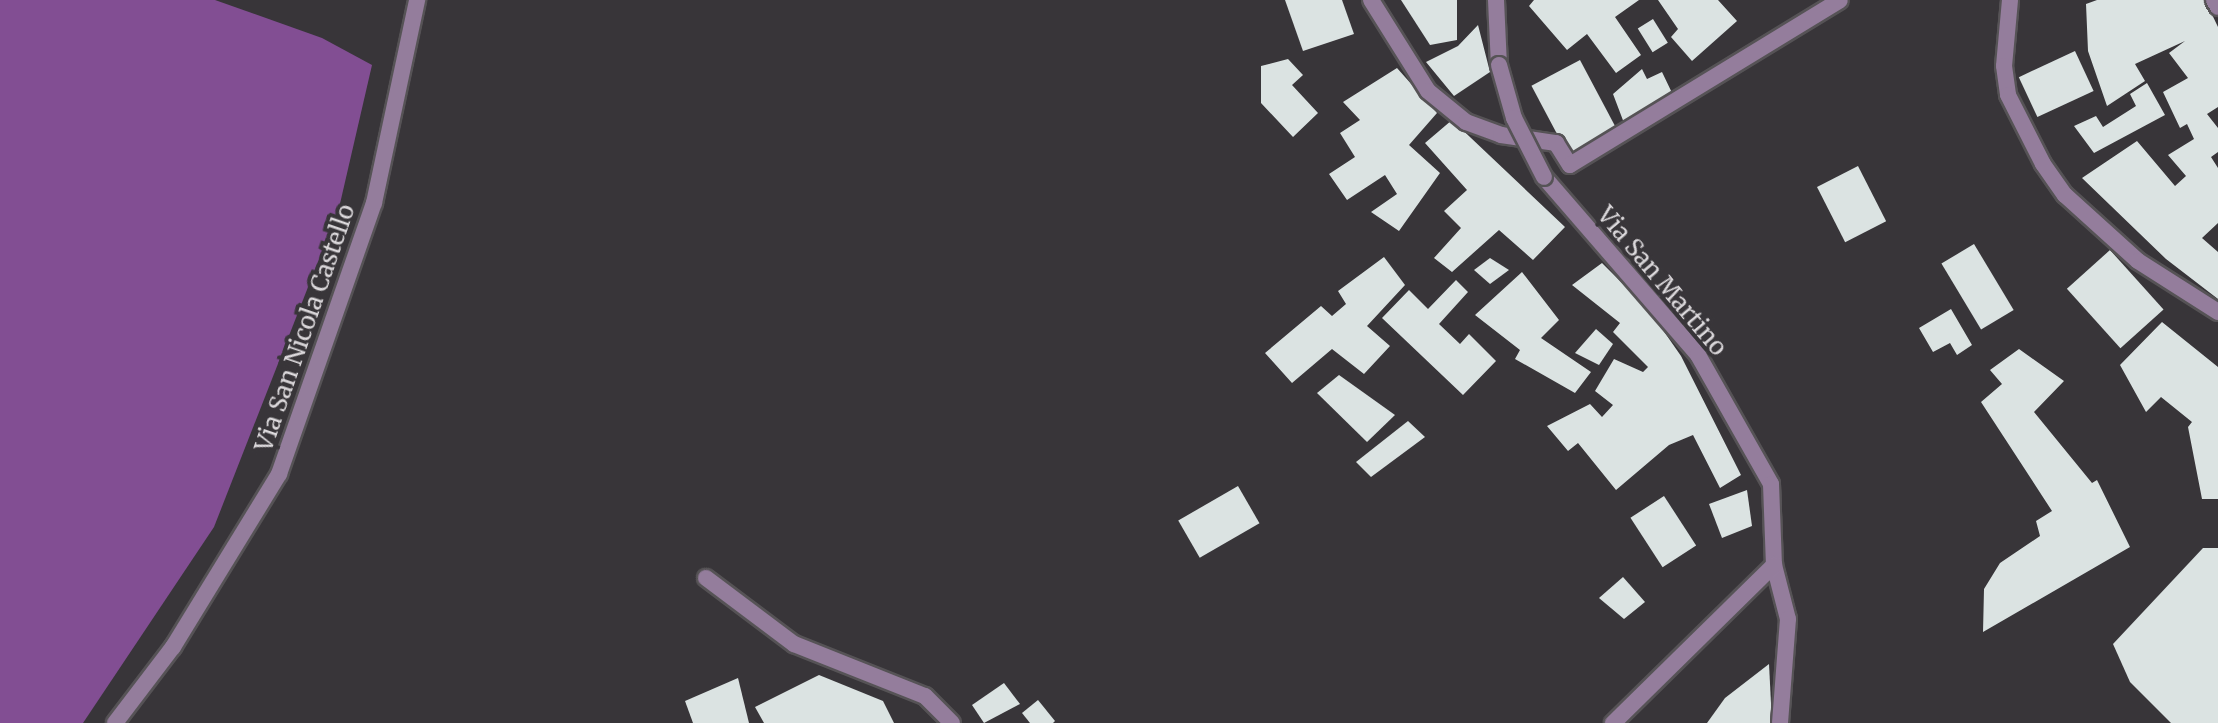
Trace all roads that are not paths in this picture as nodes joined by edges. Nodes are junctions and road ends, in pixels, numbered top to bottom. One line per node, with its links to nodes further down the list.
1 (417, 0): 11 (street, Via San Nicola Castello)
2 (1371, 0): 4 (street)
3 (1496, 0): 9 (street, Via San Martino, bridge)
4 (1840, 0)
5 (2010, 0): 8 (street)
6 (2214, 0): 7 (street)
7 (2218, 7)
8 (2218, 312)
9 (1774, 565): 13 (street); 14 (street, Via San Martino)
10 (706, 578): 12 (street)
11 (115, 723)
12 (952, 723)
13 (1613, 723)
14 (1780, 723)

